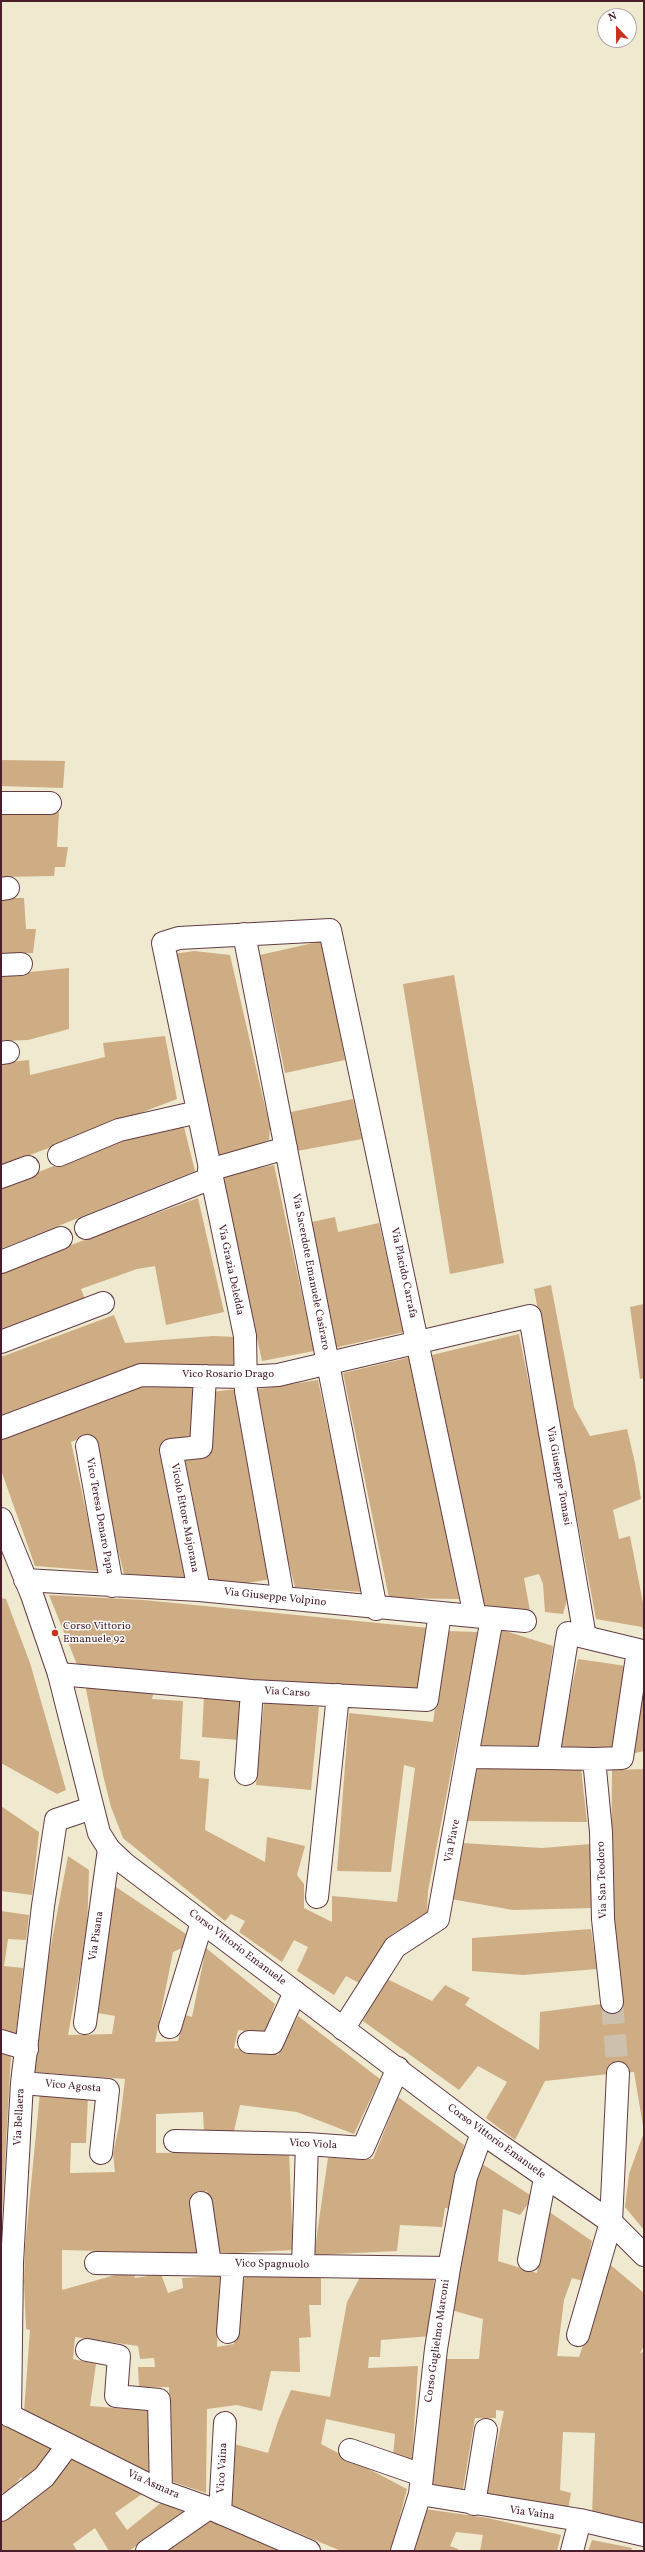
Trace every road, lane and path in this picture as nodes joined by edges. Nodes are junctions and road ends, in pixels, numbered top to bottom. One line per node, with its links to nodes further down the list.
1 (1, 802): 2 (street)
2 (50, 803)
3 (244, 934): 4 (street, Via Grazia Deledda); 5 (street, Via Sacerdote Emanuele Casiraro); 16 (street, Via Placido Carrafa)
4 (198, 1112): 6 (street); 8 (street, Via Grazia Deledda)
5 (286, 1148): 8 (street); 17 (street, Via Sacerdote Emanuele Casiraro)
6 (59, 1154)
7 (28, 1166): 9 (street)
8 (210, 1174): 10 (street); 19 (street, Via Grazia Deledda)
9 (1, 1177)
10 (86, 1228)
11 (61, 1238): 12 (street)
12 (1, 1262)
13 (103, 1302): 15 (street)
14 (530, 1316): 16 (street, Vico Rosario Drago); 31 (street, Via Giuseppe Tomasi)
15 (1, 1342)
16 (418, 1344): 17 (street, Vico Rosario Drago); 29 (street, Via Placido Carrafa)
17 (328, 1363): 19 (street, Vico Rosario Drago); 27 (street, Via Sacerdote Emanuele Casiraro)
18 (205, 1376): 19 (street, Vico Rosario Drago); 20 (street, Vico Rosario Drago); 25 (street, Vicolo Ettore Majorana)
19 (244, 1377): 26 (street, Via Grazia Deledda)
20 (1, 1428)
21 (87, 1446): 24 (street, Vico Teresa Denaro Papa)
22 (1, 1519): 23 (street, Corso Vittorio Emanuele)
23 (25, 1580): 24 (street, Via Giuseppe Volpino); 32 (street, Corso Vittorio Emanuele)
24 (112, 1586): 25 (street, Via Giuseppe Volpino)
25 (199, 1590): 26 (street, Via Giuseppe Volpino)
26 (282, 1598): 27 (street, Via Giuseppe Volpino)
27 (376, 1609): 28 (street, Via Giuseppe Volpino)
28 (440, 1612): 29 (street, Via Giuseppe Volpino); 34 (street, Via Carso)
29 (483, 1617): 30 (street, Via Giuseppe Volpino); 35 (street, Via Piave)
30 (524, 1621)
31 (577, 1635): 36 (street, Via Giuseppe Tomasi); 37 (street)
32 (59, 1674): 33 (street, Via Carso); 39 (street, Corso Vittorio Emanuele)
33 (252, 1691): 34 (street, Via Carso); 38 (street)
34 (338, 1695): 41 (street)
35 (468, 1757): 36 (street); 47 (street, Via Piave)
36 (548, 1758): 37 (street)
37 (594, 1759): 44 (street, Via San Teodoro)
38 (246, 1774)
39 (92, 1808): 40 (street, Corso Vittorio Emanuele); 50 (street, Via Bellaera)
40 (109, 1849): 42 (street, Corso Vittorio Emanuele); 45 (street, Via Pisana)
41 (317, 1897)
42 (202, 1922): 43 (street, Corso Vittorio Emanuele); 46 (street)
43 (295, 1992): 47 (street, Corso Vittorio Emanuele); 49 (street)
44 (612, 2002)
45 (85, 2023)
46 (170, 2027)
47 (343, 2029): 51 (street, Corso Vittorio Emanuele)
48 (1, 2041): 50 (street)
49 (249, 2042)
50 (27, 2049): 53 (street, Via Bellaera)
51 (398, 2068): 54 (street, Corso Vittorio Emanuele); 56 (street, Vico Viola)
52 (618, 2072): 60 (street)
53 (22, 2083): 57 (street, Vico Agosta); 71 (street, Via Bellaera)
54 (482, 2133): 58 (street, Corso Vittorio Emanuele); 67 (street, Corso Guglielmo Marconi)
55 (175, 2141): 56 (street, Vico Viola)
56 (307, 2144): 66 (street)
57 (101, 2153)
58 (546, 2178): 60 (street, Corso Vittorio Emanuele); 62 (street)
59 (201, 2202): 64 (street)
60 (611, 2222): 61 (street, Corso Vittorio Emanuele); 69 (street)
61 (644, 2255)
62 (529, 2260)
63 (96, 2263): 64 (street, Vico Spagnuolo)
64 (210, 2264): 65 (street, Vico Spagnuolo)
65 (233, 2265): 66 (street, Vico Spagnuolo); 68 (street)
66 (304, 2266): 67 (street, Vico Spagnuolo)
67 (449, 2268): 76 (street, Corso Guglielmo Marconi)
68 (228, 2332)
69 (578, 2335)
70 (87, 2350): 77 (street)
71 (6, 2414): 74 (street, Via Asmara)
72 (225, 2423): 80 (street, Vico Vaina)
73 (486, 2430): 78 (street)
74 (68, 2445): 77 (street, Via Asmara); 79 (street)
75 (350, 2450): 76 (street, Via Vaina)
76 (421, 2484): 78 (street, Via Vaina); 85 (street, Corso Guglielmo Marconi)
77 (161, 2491): 80 (street, Via Asmara)
78 (474, 2504): 81 (street, Via Vaina)
79 (1, 2510)
80 (214, 2510): 83 (street, Via Asmara); 84 (street)
81 (580, 2520): 82 (street, Via Vaina); 86 (street)
82 (644, 2535)
83 (305, 2550)
84 (147, 2551)
85 (402, 2551)
86 (572, 2551)

